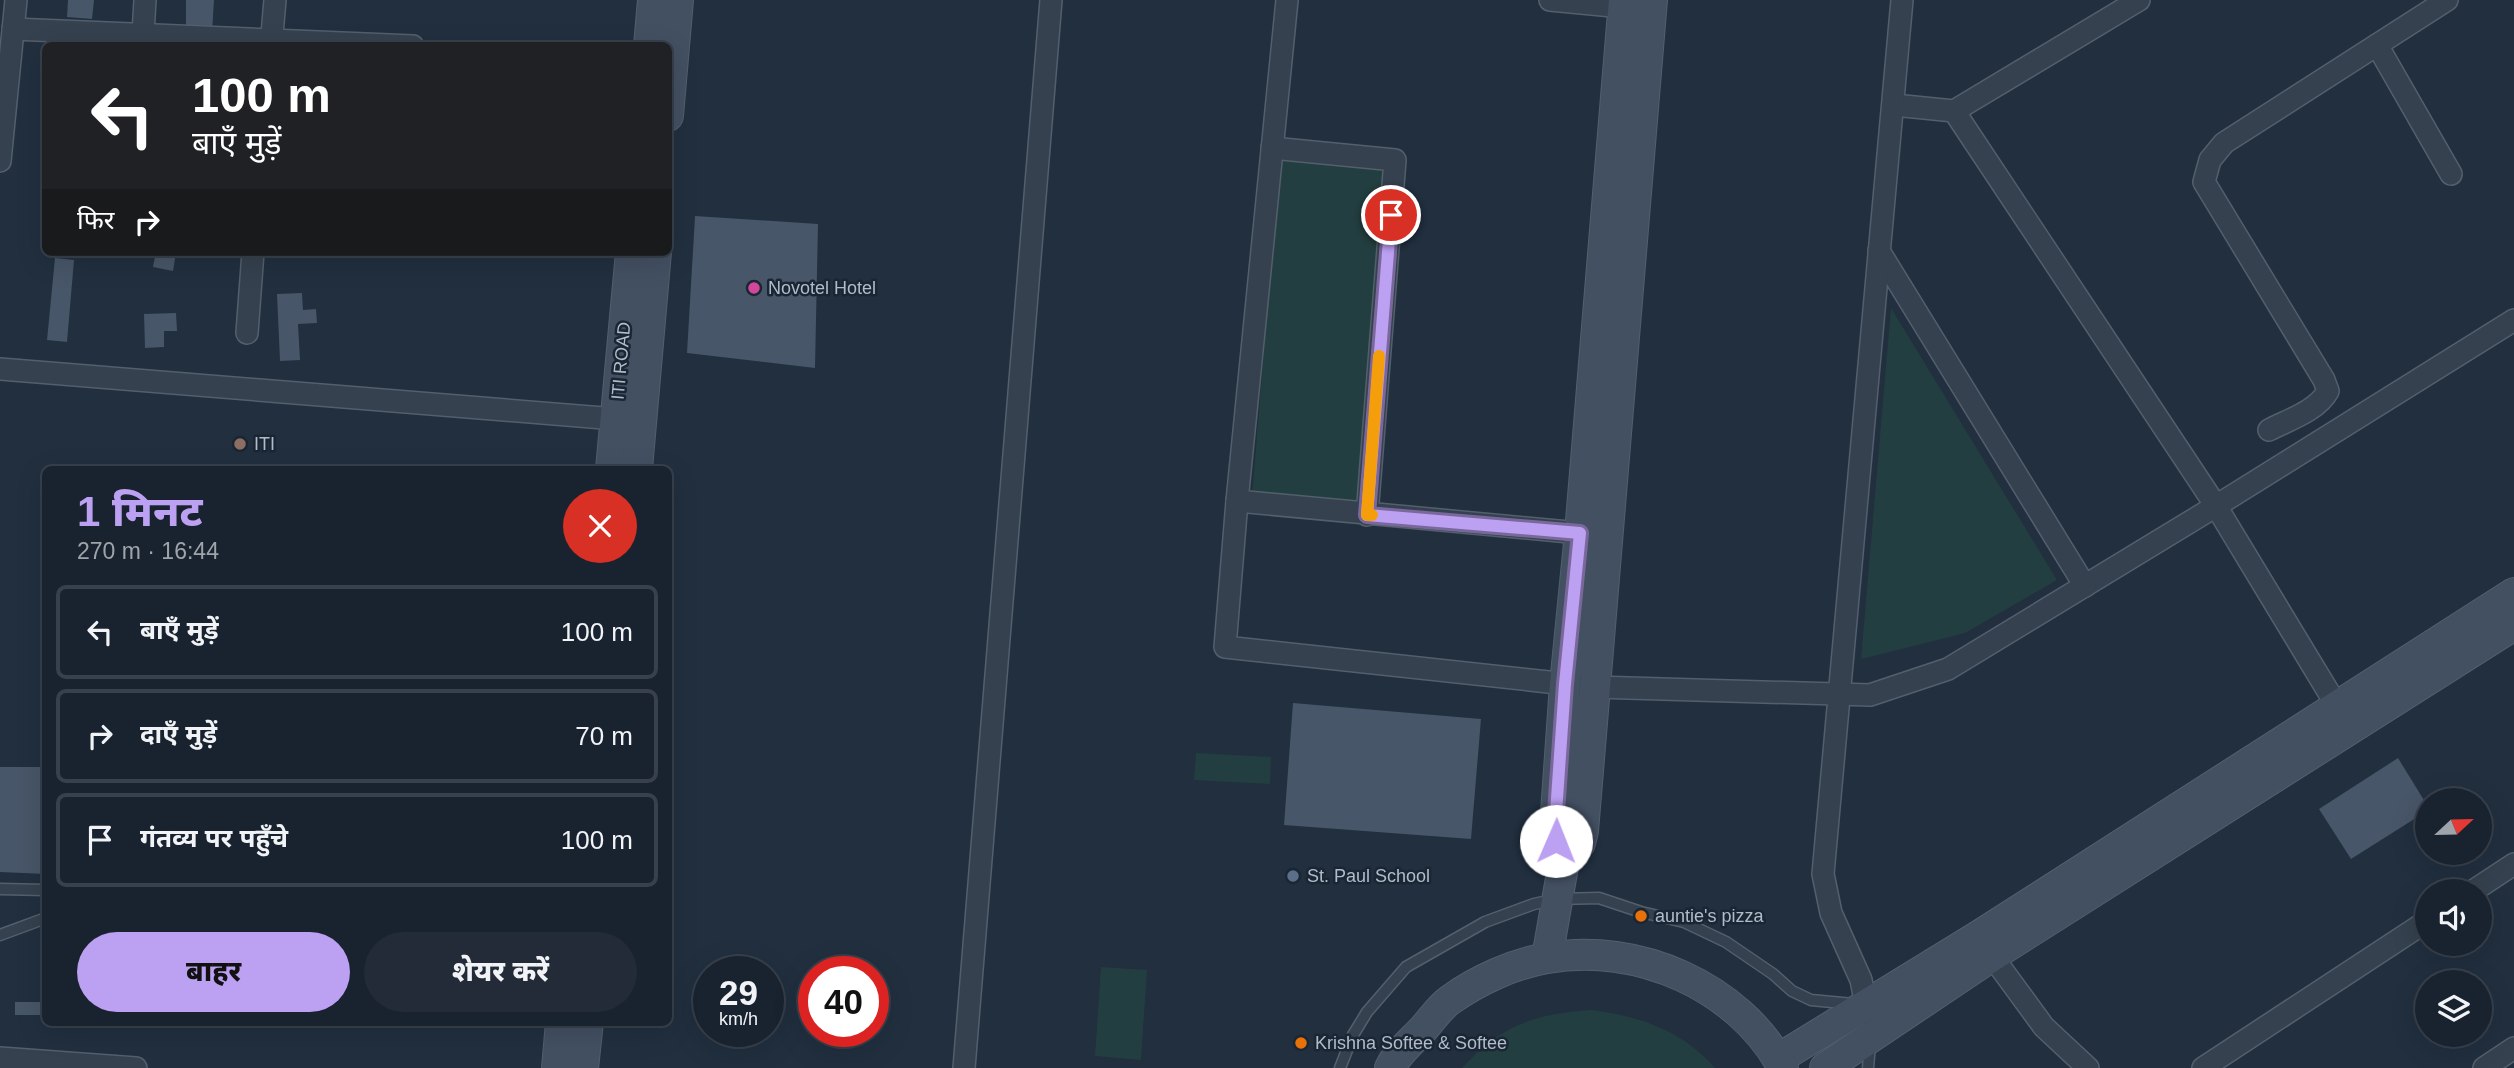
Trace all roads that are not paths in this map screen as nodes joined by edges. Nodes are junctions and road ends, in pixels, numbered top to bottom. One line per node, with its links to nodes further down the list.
1 (16, 0): 14 (street)
2 (145, 0): 15 (street)
3 (275, 0): 16 (street)
4 (653, 0): 17 (street)
5 (678, 0): 19 (street)
6 (1051, 0): 68 (street)
7 (1287, 0): 22 (street)
8 (1550, 0): 13 (street)
9 (1652, 0): 44 (street)
10 (1902, 0): 20 (street)
11 (2139, 0): 21 (street)
12 (2447, 0): 18 (street)
13 (1623, 4): 39 (street)
14 (13, 29): 15 (street); 23 (street)
15 (143, 34): 16 (street)
16 (271, 42)
17 (649, 42)
18 (2377, 44): 24 (street); 33 (street)
19 (672, 70)
20 (1894, 105): 21 (street); 25 (street)
21 (1954, 111): 37 (street)
22 (1272, 148): 36 (street); 38 (street)
23 (0, 161)
24 (2451, 174)
25 (1879, 251): 40 (street); 45 (street)
26 (254, 256): 30 (street)
27 (631, 256): 32 (street, ITI ROAD)
28 (656, 256): 35 (street, ITI ROAD)
29 (2514, 320): 37 (street)
30 (247, 333)
31 (0, 369): 32 (street)
32 (616, 419): 34 (street, ITI ROAD)
33 (2269, 430)
34 (611, 466)
35 (637, 466)
36 (1237, 501): 38 (street); 43 (street)
37 (2216, 506): 40 (street); 46 (street)
38 (1367, 515): 39 (street)
39 (1580, 533): 43 (street)
40 (2085, 586): 45 (street)
41 (2514, 593): 46 (street)
42 (2514, 625): 56 (street)
43 (1565, 684): 44 (street); 47 (street)
44 (1595, 687): 45 (street); 47 (street)
45 (1839, 694): 58 (street)
46 (2337, 706): 58 (street)
47 (1564, 861): 52 (street)
48 (2513, 868): 49 (street)
49 (2492, 880)
50 (0, 889): 51 (lane)
51 (42, 890)
52 (1558, 899): 57 (street); 58 (lane); 69 (lane)
53 (42, 919): 55 (lane)
54 (2415, 928): 74 (street)
55 (0, 935)
56 (1992, 956): 61 (street); 73 (street)
57 (1547, 958): 64 (street); 70 (street)
58 (1867, 1005): 61 (street); 64 (street)
59 (561, 1026): 66 (street)
60 (588, 1026): 67 (street)
61 (1871, 1038): 71 (street); 72 (lane)
62 (2512, 1052): 75 (street)
63 (0, 1058): 65 (street)
64 (1781, 1063)
65 (136, 1068)
66 (557, 1068)
67 (583, 1068)
68 (964, 1068)
69 (1340, 1068)
70 (1390, 1068)
71 (1825, 1068)
72 (1868, 1068)
73 (2088, 1068)
74 (2203, 1068)
75 (2484, 1068)

